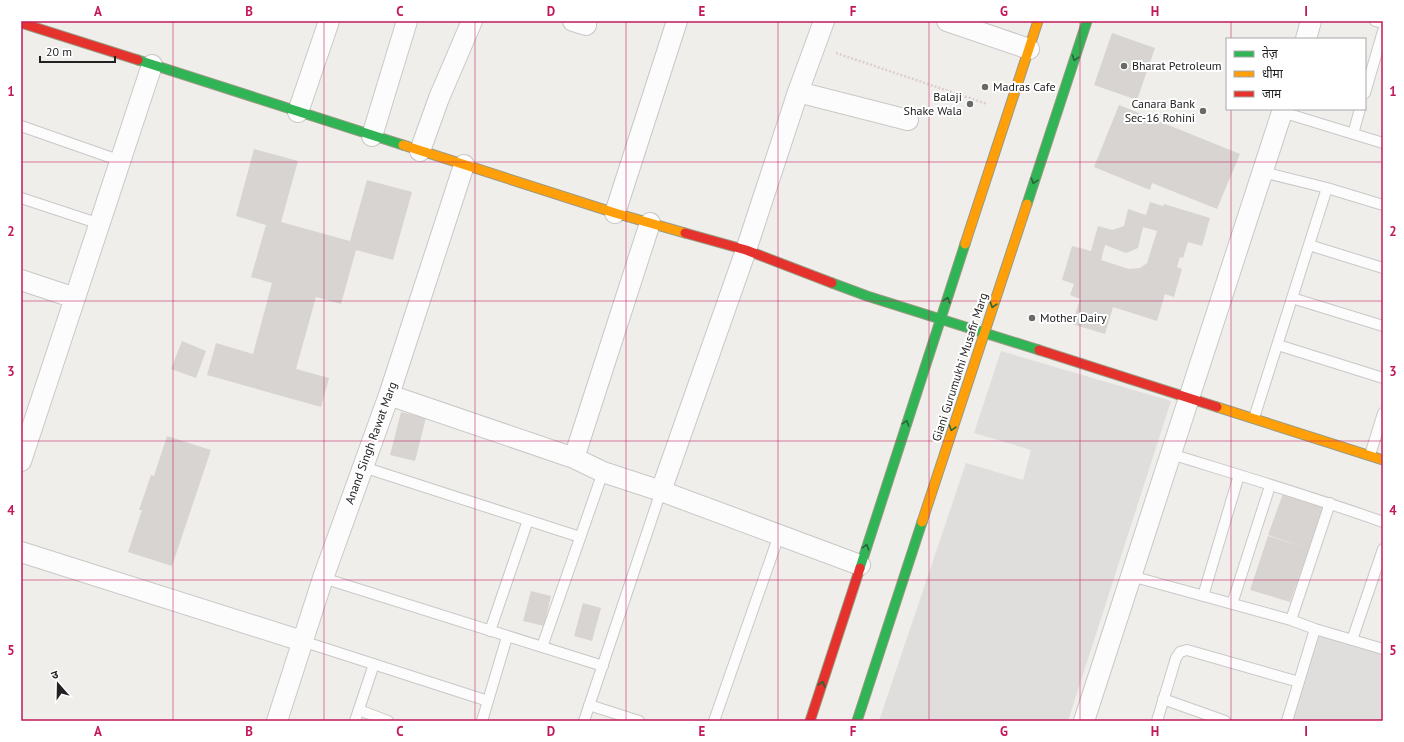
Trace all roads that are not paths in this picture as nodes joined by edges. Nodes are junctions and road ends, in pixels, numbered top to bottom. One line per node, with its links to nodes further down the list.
1 (329, 21): 21 (street)
2 (407, 21): 25 (street)
3 (472, 21): 27 (street)
4 (677, 21): 34 (street)
5 (824, 21): 18 (street)
6 (947, 21): 15 (street)
7 (1038, 21): 15 (street)
8 (1087, 21): 45 (street, Giani Gurumukhi Musafir Marg, one-way to 45)
9 (1311, 21): 14 (street)
10 (1375, 21): 12 (lane)
11 (21, 23): 16 (street)
12 (1383, 23)
13 (1383, 31): 17 (lane)
14 (1306, 38)
15 (1029, 49): 43 (street, one-way to 15)
16 (152, 65): 21 (street); 28 (street)
17 (1366, 89)
18 (798, 92): 22 (street); 38 (street)
19 (1360, 110): 24 (lane)
20 (1282, 111): 24 (lane); 30 (street)
21 (298, 112): 25 (street)
22 (908, 120)
23 (21, 126): 28 (lane)
24 (1353, 134): 26 (lane)
25 (372, 136): 27 (street)
26 (1383, 143)
27 (420, 151): 29 (street)
28 (121, 161): 36 (street)
29 (464, 165): 34 (street); 48 (street, Anand Singh Rawat Marg)
30 (1262, 172): 31 (lane); 49 (street)
31 (1327, 188): 33 (lane); 37 (lane)
32 (21, 198): 36 (lane)
33 (1383, 205)
34 (615, 213): 35 (street)
35 (650, 223): 38 (street); 54 (street)
36 (100, 224): 41 (street)
37 (1309, 245): 39 (lane); 42 (lane)
38 (746, 250): 43 (street); 61 (street)
39 (1383, 268)
40 (21, 280): 41 (street)
41 (75, 298): 56 (street)
42 (1292, 298): 44 (lane); 46 (lane)
43 (941, 318): 45 (street); 69 (street, one-way to 43)
44 (1383, 326)
45 (984, 332): 49 (street); 97 (street, Giani Gurumukhi Musafir Marg, one-way to 97)
46 (1278, 345): 47 (lane); 51 (lane)
47 (1383, 378)
48 (389, 395): 54 (street); 57 (street, Anand Singh Rawat Marg)
49 (1189, 397): 51 (street); 52 (street)
50 (1383, 413): 53 (lane)
51 (1254, 418): 53 (street)
52 (1171, 454): 59 (lane); 70 (street)
53 (1370, 456): 55 (street)
54 (574, 458): 58 (street)
55 (1383, 460)
56 (21, 461)
57 (363, 467): 63 (lane); 71 (street, Anand Singh Rawat Marg)
58 (603, 472): 61 (street); 66 (lane)
59 (1239, 475): 60 (lane); 72 (lane)
60 (1270, 486): 62 (lane); 73 (lane)
61 (662, 491): 65 (street); 83 (lane)
62 (1330, 503): 64 (lane); 74 (lane)
63 (528, 520): 66 (lane); 76 (lane)
64 (1383, 522)
65 (779, 535): 69 (street); 95 (lane)
66 (580, 537): 80 (lane)
67 (1383, 549): 78 (lane)
68 (21, 552): 79 (street)
69 (860, 565): 96 (street, one-way to 69)
70 (1131, 576): 72 (lane); 98 (street)
71 (323, 578): 76 (lane); 79 (street, Anand Singh Rawat Marg)
72 (1203, 596): 73 (lane)
73 (1232, 604): 74 (lane)
74 (1290, 620): 75 (lane)
75 (1315, 629): 78 (lane); 84 (lane)
76 (490, 631): 77 (lane)
77 (507, 636): 80 (lane); 86 (lane)
78 (1352, 640): 81 (lane)
79 (302, 641): 82 (lane); 89 (street, Anand Singh Rawat Marg)
80 (542, 646): 83 (lane)
81 (1383, 649)
82 (374, 664): 86 (lane); 88 (lane)
83 (603, 666): 87 (lane)
84 (1299, 682): 85 (lane); 101 (lane)
85 (1163, 699): 99 (lane); 100 (lane)
86 (488, 701): 92 (lane)
87 (589, 705): 93 (lane); 94 (lane)
88 (359, 710): 90 (lane); 91 (lane)
89 (277, 721)
90 (355, 721)
91 (388, 721)
92 (482, 721)
93 (584, 721)
94 (639, 721)
95 (714, 721)
96 (810, 721)
97 (857, 721)
98 (1084, 721)
99 (1157, 721)
100 (1225, 721)
101 (1287, 721)

